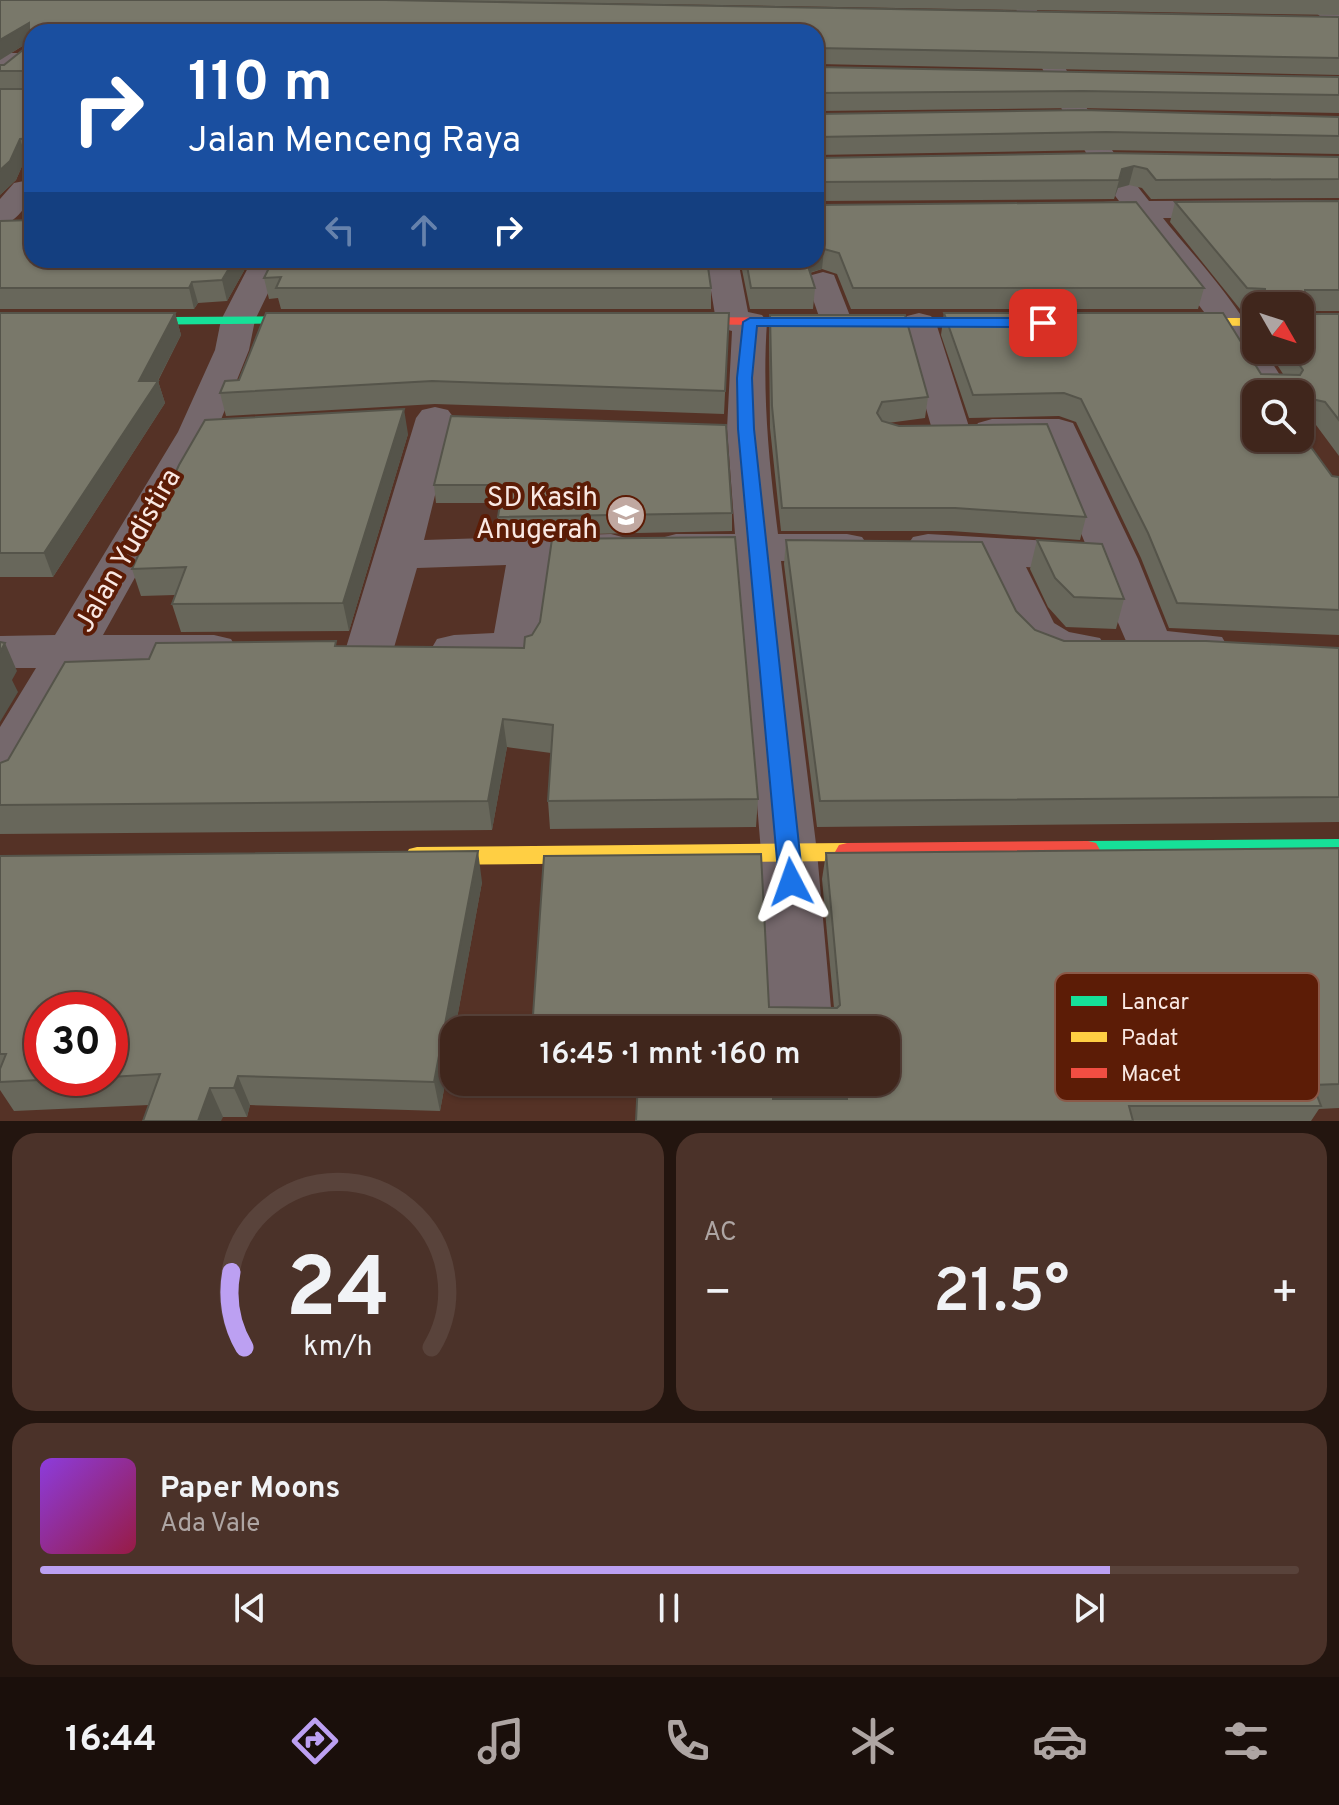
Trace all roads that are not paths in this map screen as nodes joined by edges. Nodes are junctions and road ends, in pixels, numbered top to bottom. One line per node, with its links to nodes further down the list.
1 (1286, 1): 2 (street)
2 (1312, 1): 3 (street); 8 (street)
3 (1339, 1)
4 (1028, 10): 5 (street); 6 (street); 10 (street)
5 (1002, 20)
6 (1062, 21)
7 (1310, 24): 8 (street)
8 (1339, 24)
9 (1013, 47): 10 (street)
10 (1044, 47): 11 (street); 13 (street)
11 (1075, 48)
12 (1029, 80): 13 (street)
13 (1059, 81): 14 (street); 16 (street)
14 (1090, 81)
15 (1051, 118): 16 (street)
16 (1079, 118): 17 (street); 19 (street)
17 (1111, 119)
18 (1072, 161): 19 (street)
19 (1102, 161): 20 (street); 23 (street)
20 (1132, 162)
21 (24, 189): 25 (street)
22 (1339, 209): 23 (street)
23 (1142, 210): 24 (street); 33 (street)
24 (1053, 211)
25 (0, 217)
26 (264, 268): 29 (street, Jalan Yudistira)
27 (725, 268): 35 (street)
28 (823, 282): 32 (street)
29 (238, 320): 30 (street); 34 (street); 47 (street, Jalan Yudistira)
30 (334, 320)
31 (653, 321): 35 (street)
32 (835, 321): 35 (street); 38 (street)
33 (1242, 321)
34 (0, 322)
35 (742, 322): 41 (street)
36 (1152, 322): 37 (street)
37 (1242, 322)
38 (919, 323): 39 (street); 45 (street)
39 (1027, 323)
40 (435, 419): 44 (street)
41 (758, 548): 42 (street); 43 (street); 55 (street)
42 (531, 549): 44 (street); 50 (street)
43 (997, 552): 45 (street); 46 (street)
44 (399, 555): 50 (street)
45 (1116, 559): 46 (street)
46 (1150, 646): 51 (street)
47 (71, 651): 48 (street); 52 (street); 53 (street, Jalan Yudistira)
48 (259, 651)
49 (322, 651): 50 (street)
50 (369, 651)
51 (1246, 651)
52 (0, 652)
53 (0, 773)
54 (1339, 848): 55 (street)
55 (789, 852): 56 (street); 57 (street)
56 (395, 856)
57 (800, 1016)
58 (805, 1096): 59 (street)
59 (807, 1121)

